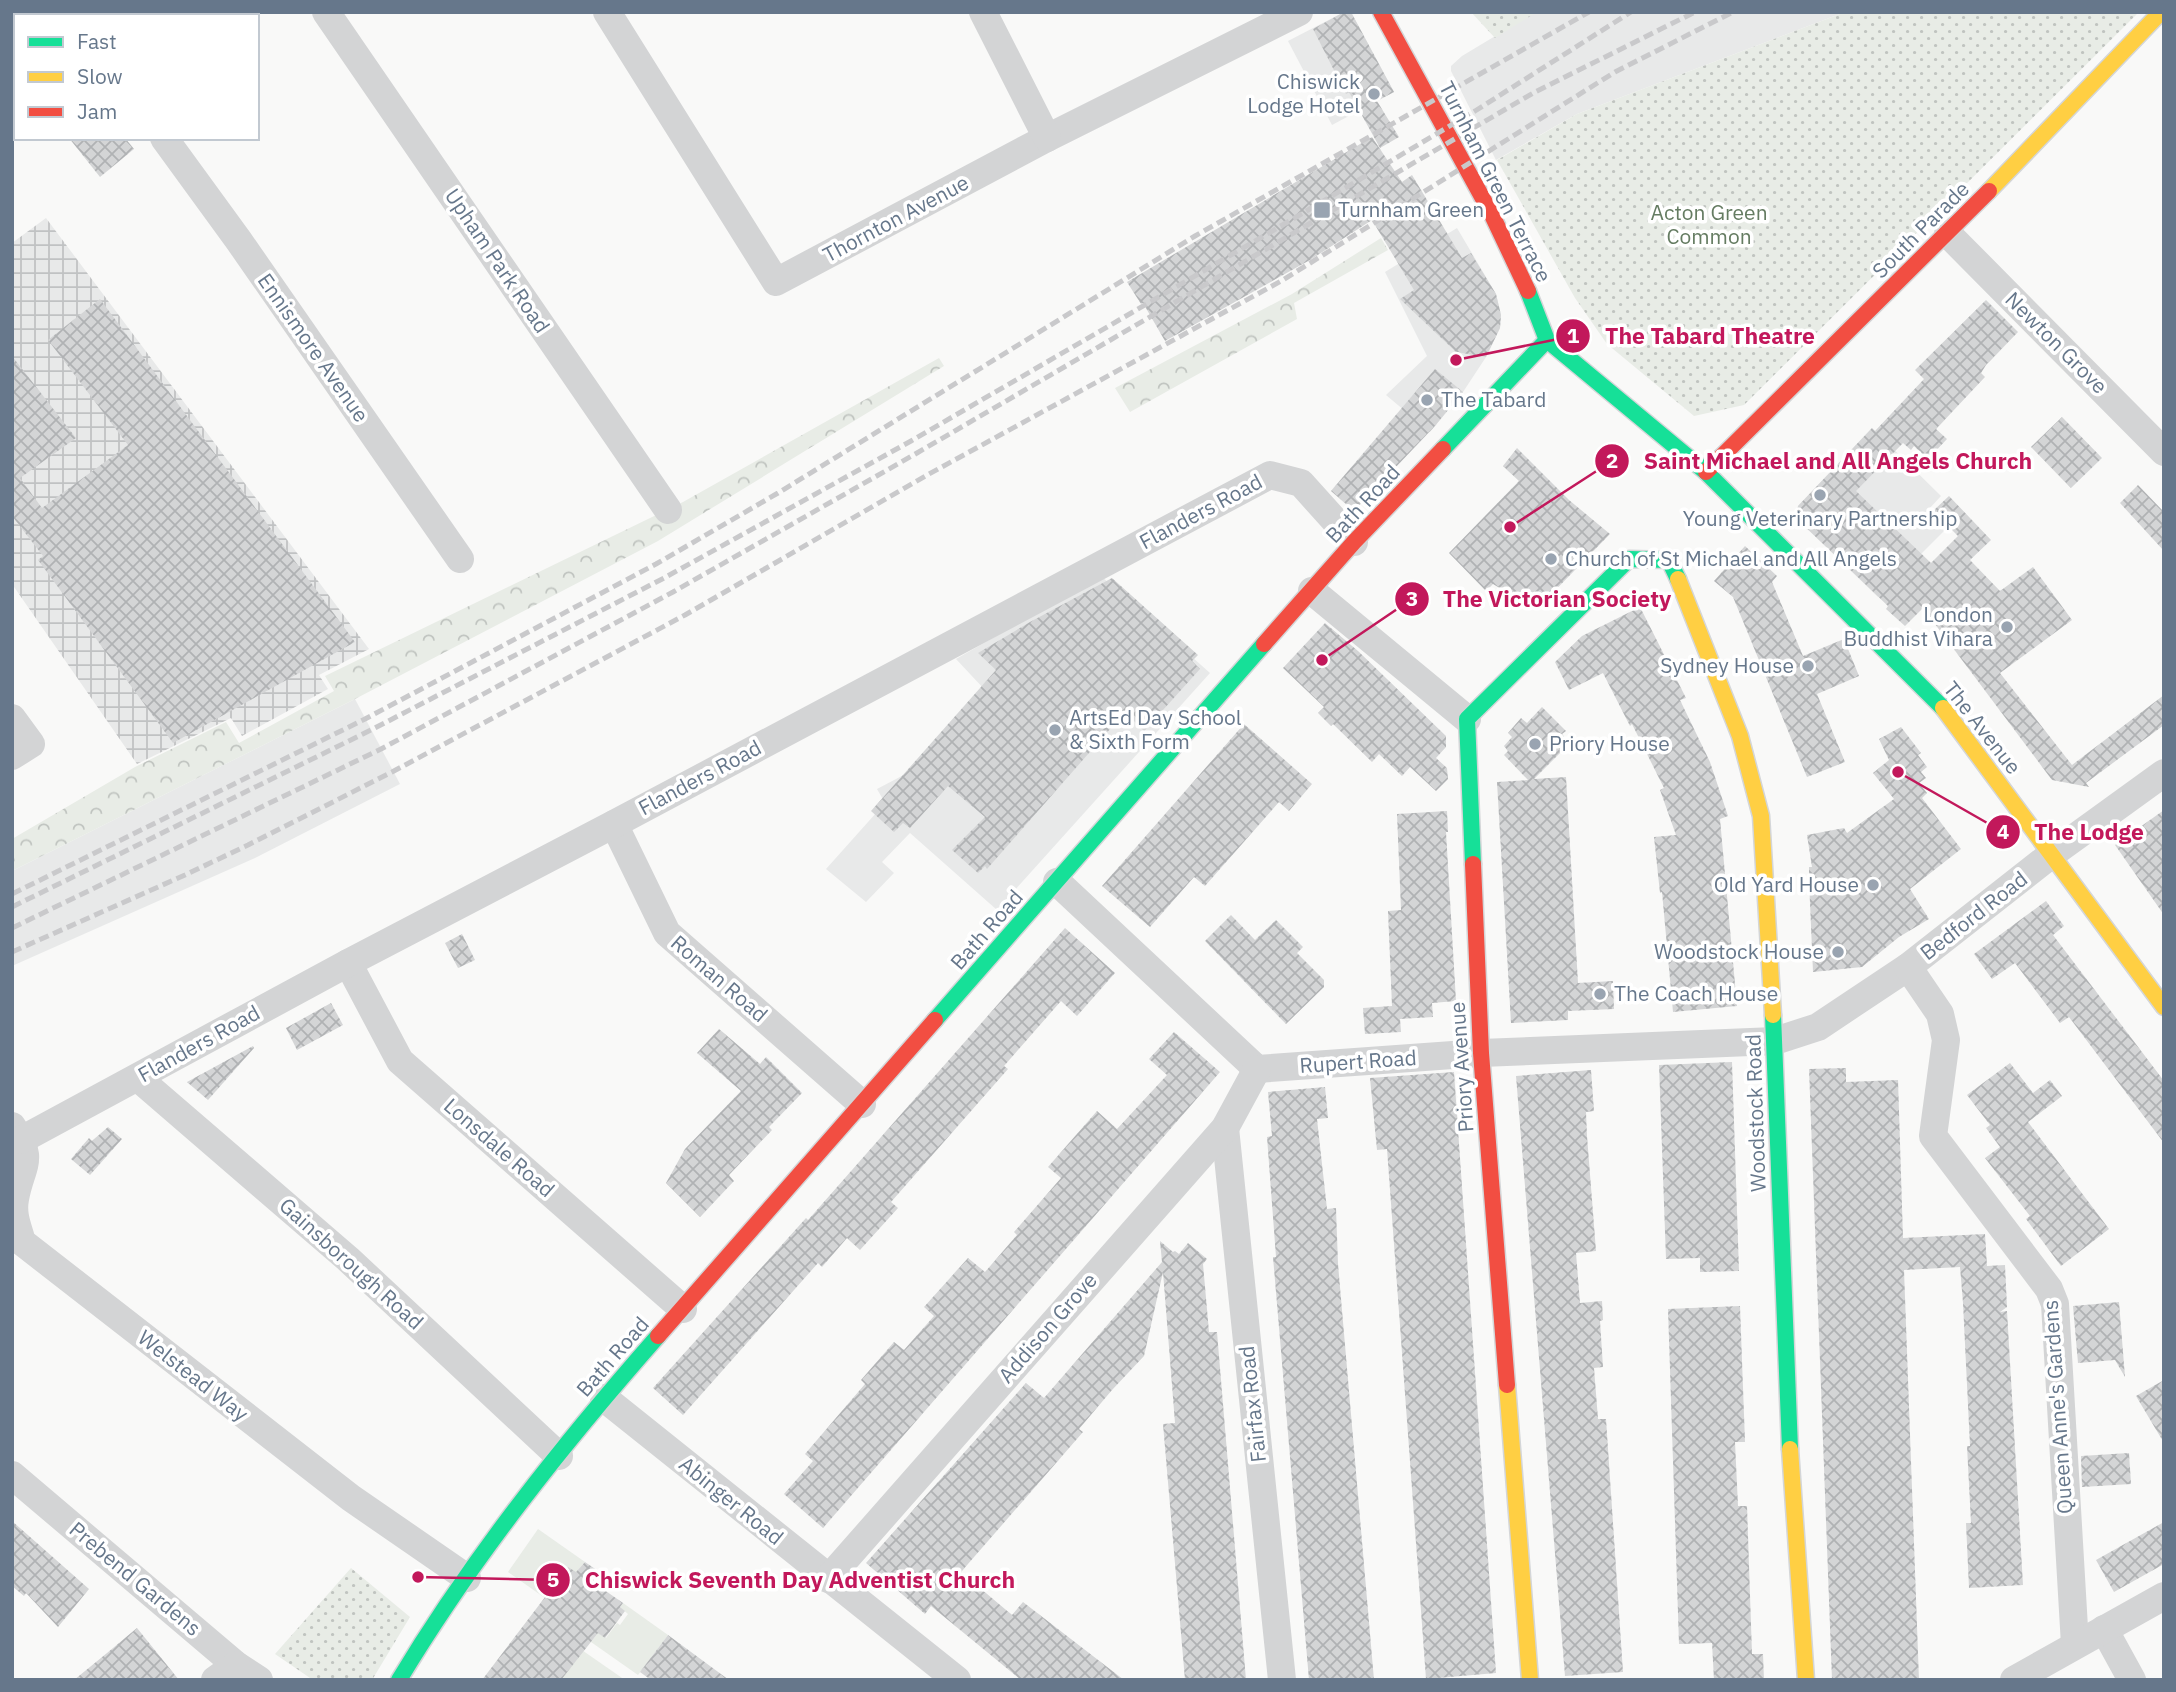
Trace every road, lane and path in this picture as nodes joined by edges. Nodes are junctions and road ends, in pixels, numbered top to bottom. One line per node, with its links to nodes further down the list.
1 (326, 12): 13 (street, Upham Park Road)
2 (607, 12): 7 (street, Thornton Avenue)
3 (983, 12): 7 (street)
4 (1299, 12): 7 (street, Thornton Avenue)
5 (1381, 12): 10 (main road, Turnham Green Terrace)
6 (2161, 12): 9 (main road, South Parade)
7 (1047, 138)
8 (165, 140): 15 (street, Ennismore Avenue)
9 (1948, 234): 11 (street, Newton Grove); 12 (main road, South Parade)
10 (1547, 340): 12 (main road); 14 (main road, Bath Road)
11 (2164, 452)
12 (1706, 472): 22 (main road, The Avenue)
13 (668, 510)
14 (1354, 542): 16 (main road, Bath Road); 21 (street, Flanders Road)
15 (460, 559)
16 (1312, 590): 18 (street); 23 (main road, Bath Road)
17 (12, 718): 19 (street)
18 (1467, 719): 27 (main road, Woodstock Road); 28 (main road, Priory Avenue)
19 (12, 756)
20 (2164, 773): 22 (street, Bedford Road)
21 (614, 824): 24 (street, Flanders Road); 31 (street, Roman Road)
22 (2052, 854): 25 (street, Bedford Road); 26 (main road, The Avenue)
23 (1057, 882): 29 (street); 31 (main road, Bath Road)
24 (348, 963): 30 (street, Flanders Road); 34 (street, Lonsdale Road)
25 (1908, 967): 27 (street, Bedford Road); 42 (street, Queen Anne's Gardens)
26 (2164, 1007)
27 (1775, 1041): 28 (street, Rupert Road); 49 (main road, Woodstock Road)
28 (1481, 1053): 29 (street, Rupert Road); 48 (main road, Priory Avenue)
29 (1257, 1069): 32 (street, Addison Grove)
30 (138, 1077): 33 (street, Flanders Road); 36 (street, Gainsborough Road)
31 (862, 1104): 34 (main road, Bath Road)
32 (1225, 1128): 39 (street, Addison Grove); 47 (street, Fairfax Road)
33 (22, 1133): 38 (street, Welstead Way)
34 (682, 1309): 35 (main road, Bath Road)
35 (604, 1398): 36 (main road, Bath Road); 39 (street, Abinger Road)
36 (559, 1456): 38 (main road, Bath Road)
37 (12, 1475): 43 (street, Prebend Gardens)
38 (471, 1570): 45 (main road, Bath Road)
39 (828, 1579): 46 (street, Abinger Road)
40 (2164, 1596): 41 (street)
41 (2104, 1629): 42 (street); 51 (street)
42 (2075, 1645): 50 (street)
43 (225, 1672): 44 (street, Prebend Gardens)
44 (259, 1680)
45 (399, 1680)
46 (957, 1680)
47 (1282, 1680)
48 (1530, 1680)
49 (1806, 1680)
50 (2014, 1680)
51 (2132, 1680)

